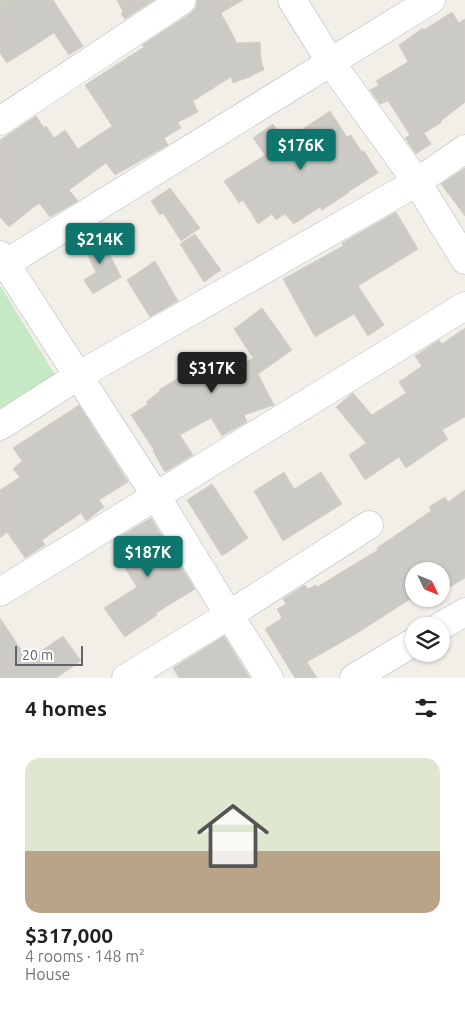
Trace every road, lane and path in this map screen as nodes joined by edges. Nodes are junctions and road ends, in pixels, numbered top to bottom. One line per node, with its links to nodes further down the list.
1 (182, 0): 5 (street)
2 (292, 0): 4 (street)
3 (431, 0): 4 (street)
4 (331, 63): 7 (street); 9 (street)
5 (0, 122)
6 (465, 149): 7 (street)
7 (417, 182): 8 (street); 11 (street)
8 (465, 260)
9 (2, 262): 11 (street)
10 (465, 306): 13 (street)
11 (78, 376): 12 (street); 13 (street)
12 (0, 426)
13 (156, 496): 15 (street); 17 (street)
14 (370, 525): 17 (street)
15 (0, 592)
16 (465, 612): 18 (street)
17 (229, 615): 20 (street); 21 (street)
18 (450, 621)
19 (405, 647): 22 (street)
20 (126, 678)
21 (269, 678)
22 (354, 678)

